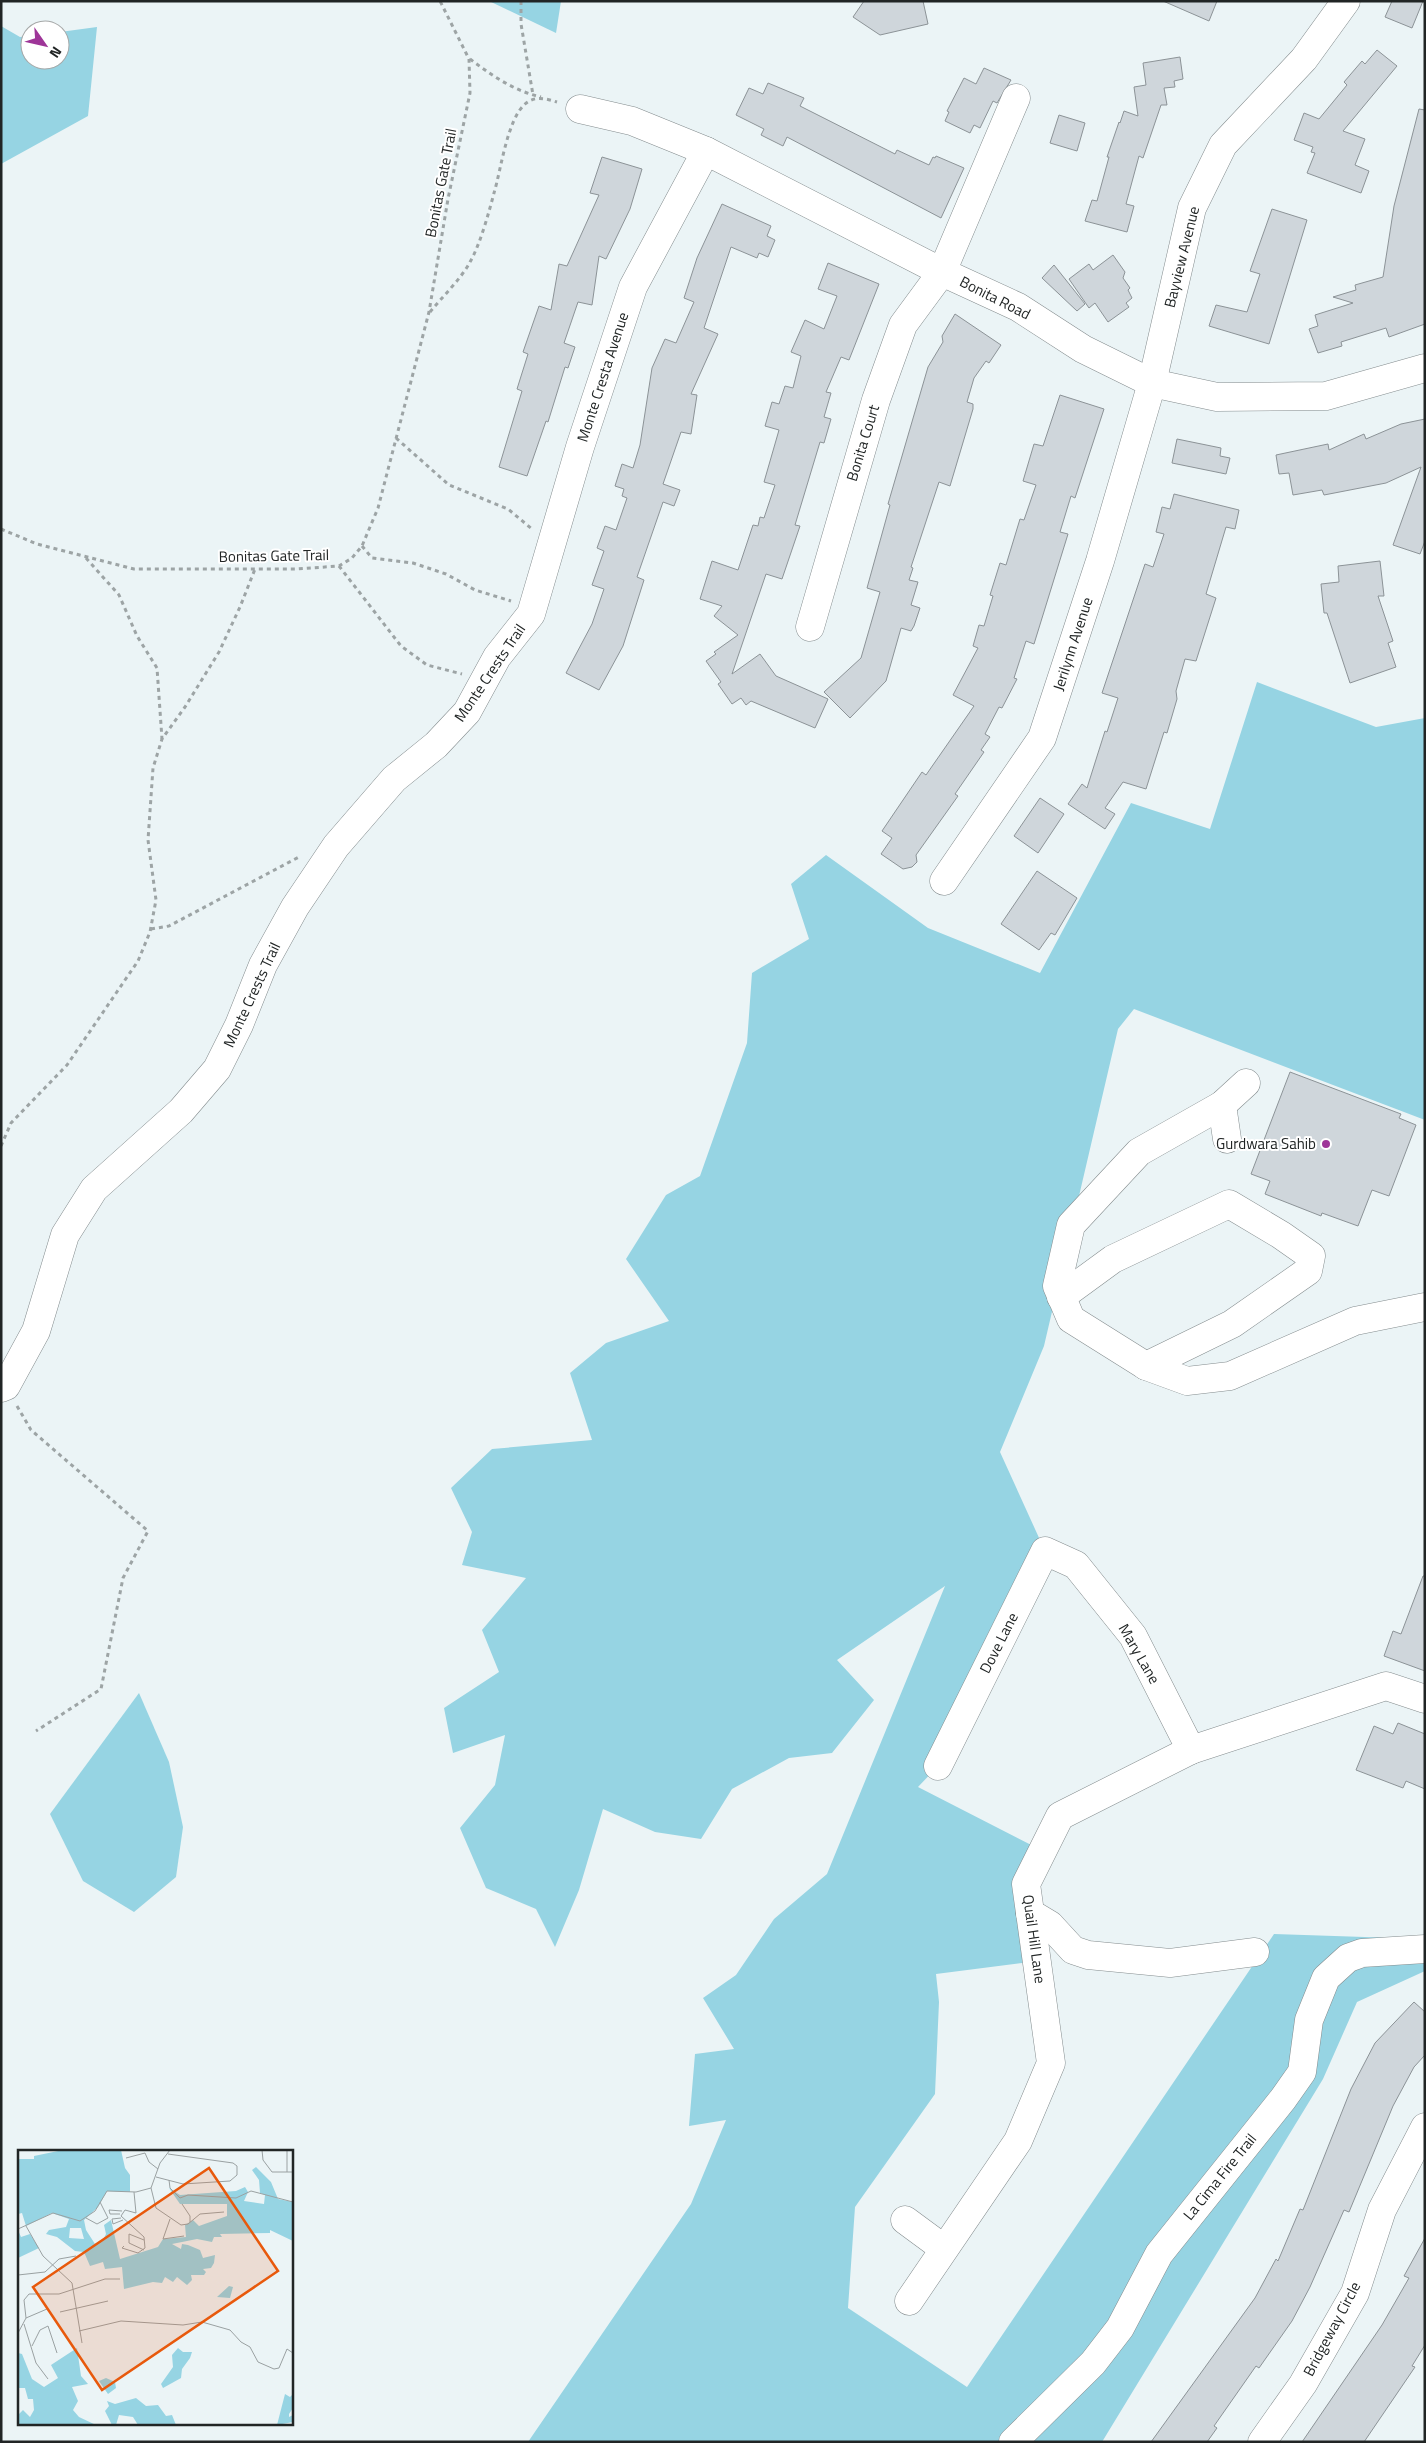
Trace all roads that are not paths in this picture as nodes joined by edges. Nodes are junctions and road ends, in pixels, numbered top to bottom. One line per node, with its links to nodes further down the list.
1 (1346, 1): 7 (street, Bayview Avenue)
2 (1016, 98): 5 (street, Bonita Court)
3 (580, 109): 4 (street, Bonita Road)
4 (706, 151): 5 (street, Bonita Road); 8 (street, Monte Cresta Avenue)
5 (942, 272): 7 (street, Bonita Road); 9 (street, Bonita Court)
6 (1425, 368): 7 (street, Bonita Road)
7 (1152, 383): 10 (street, Jerilynn Avenue)
8 (532, 612): 17 (street, Monte Crests Trail)
9 (810, 627)
10 (944, 881)
11 (1246, 1083): 12 (street)
12 (1222, 1105): 13 (street); 14 (street)
13 (1227, 1139)
14 (1061, 1296): 16 (street); 16 (street)
15 (1425, 1307): 16 (street)
16 (1146, 1366)
17 (4, 1387)
18 (1076, 1565): 20 (street, Mary Lane); 21 (street, Dove Lane)
19 (1425, 1699): 20 (street, Quail Hill Lane)
20 (1191, 1750): 22 (street, Quail Hill Lane)
21 (938, 1766)
22 (1030, 1913): 24 (street); 27 (street, Quail Hill Lane)
23 (1425, 1949): 29 (street, La Cima Fire Trail)
24 (1255, 1952)
25 (1425, 2127): 30 (street, Bridgeway Circle)
26 (904, 2220): 27 (street)
27 (943, 2248): 28 (street, Quail Hill Lane)
28 (909, 2301)
29 (1013, 2442)
30 (1262, 2442)

